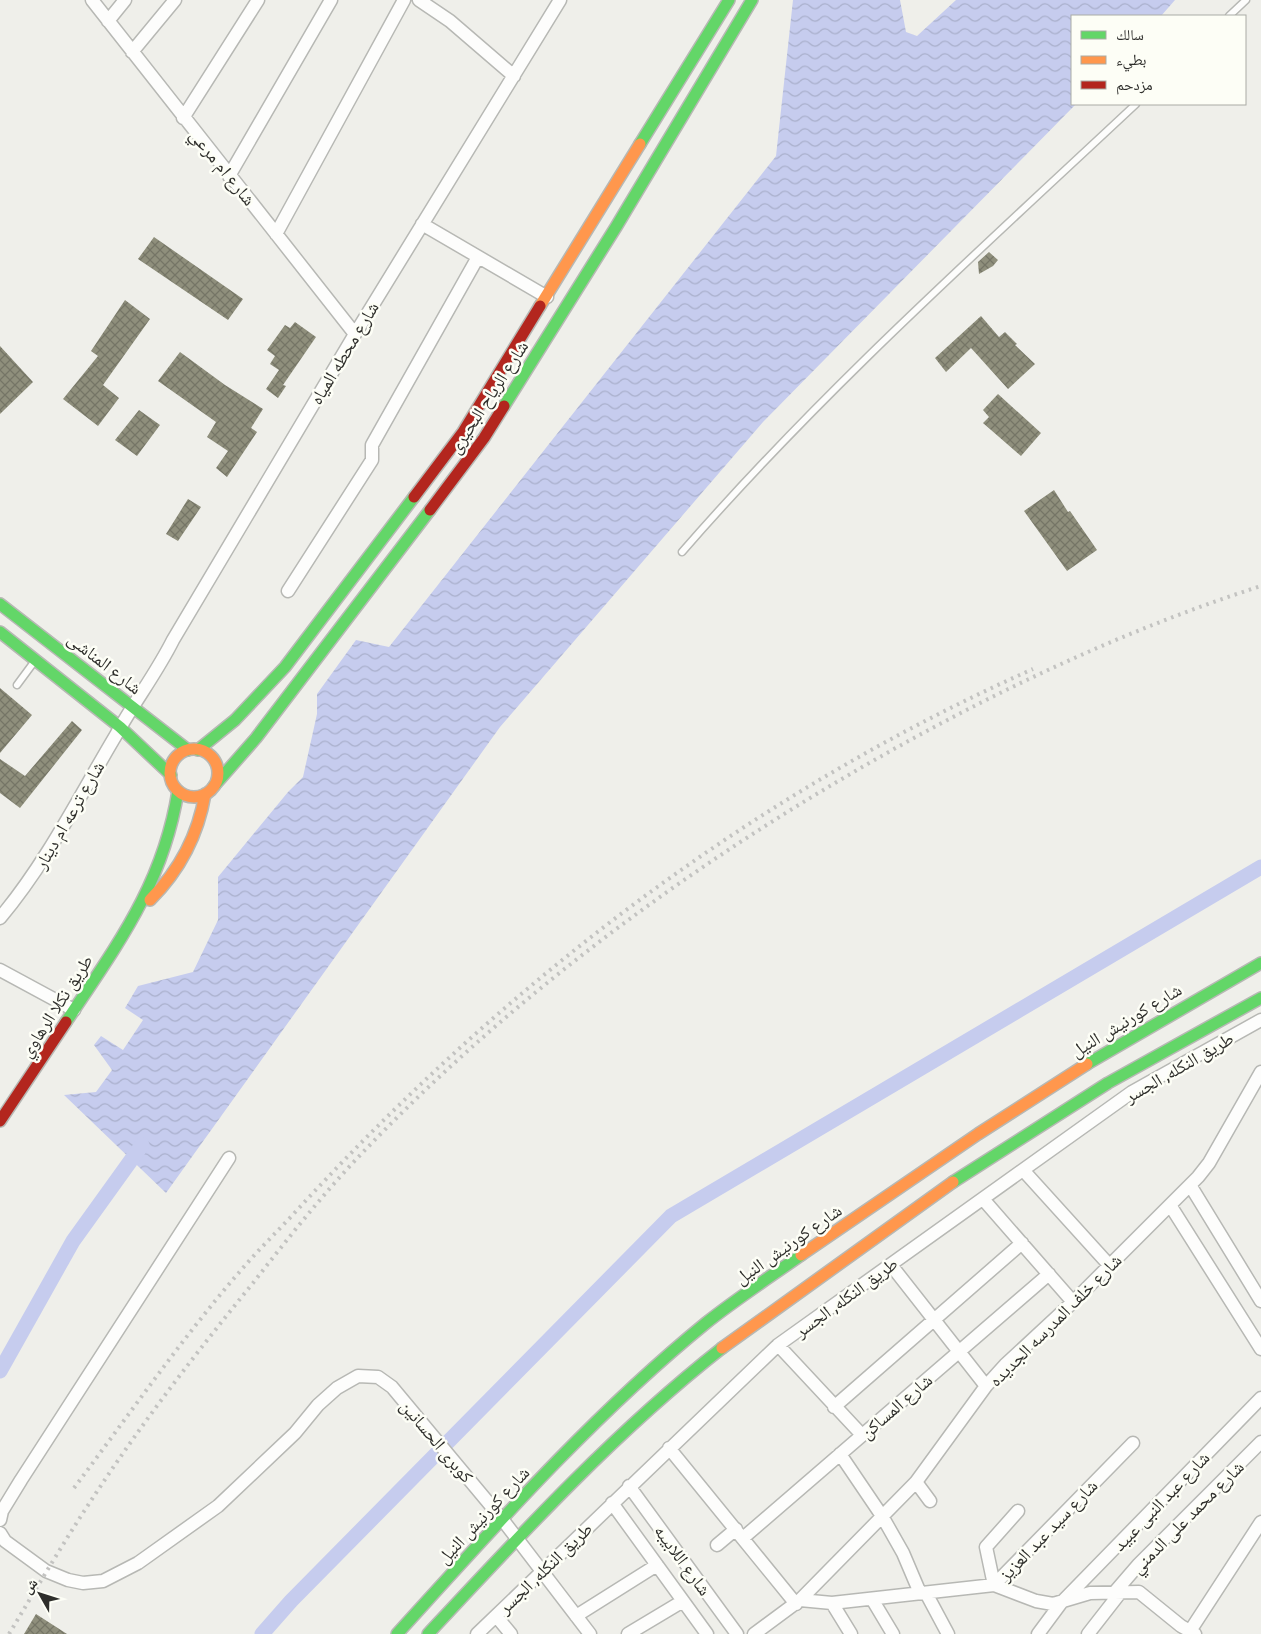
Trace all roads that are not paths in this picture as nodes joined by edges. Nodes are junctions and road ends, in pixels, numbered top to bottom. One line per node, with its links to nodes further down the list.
1 (92, 0): 13 (street, شارع ام مرعي)
2 (125, 0): 13 (street)
3 (176, 0): 14 (street)
4 (258, 0): 17 (street)
5 (331, 0): 18 (street)
6 (404, 0): 20 (street)
7 (419, 0): 15 (street)
8 (560, 0): 15 (street, شارع محطه المياه)
9 (730, 0): 22 (main road, شارع الرياح البحيرى)
10 (752, 0): 32 (main road, شارع الرياح البحيرى)
11 (1246, 0): 12 (lane)
12 (1230, 15)
13 (108, 21): 14 (street, شارع ام مرعي)
14 (132, 52): 17 (street, شارع ام مرعي)
15 (514, 76): 19 (street, شارع محطه المياه)
16 (1135, 105): 24 (lane)
17 (183, 118): 18 (street, شارع ام مرعي)
18 (229, 176): 20 (street, شارع ام مرعي)
19 (422, 224): 21 (street); 23 (street, شارع محطه المياه)
20 (276, 234): 23 (street, شارع ام مرعي)
21 (478, 257): 22 (street); 25 (street)
22 (547, 297): 32 (main road, شارع الرياح البحيرى)
23 (355, 334): 30 (street, شارع محطه المياه)
24 (682, 552)
25 (288, 592)
26 (0, 604): 30 (main road, شارع المناشى)
27 (0, 632): 28 (main road)
28 (35, 661): 29 (lane); 31 (main road)
29 (16, 685)
30 (132, 708): 31 (street, شارع ترعه ام دينار); 33 (main road, شارع المناشى)
31 (120, 728): 34 (main road); 39 (street, شارع ترعه ام دينار)
32 (245, 729): 33 (main road, شارع الرياح البحيرى); 35 (main road, شارع الرياح البحيرى)
33 (193, 750): 34 (main road); 35 (main road)
34 (171, 775): 36 (main road)
35 (214, 786): 37 (main road)
36 (178, 791): 37 (main road); 38 (main road, طريق نكلا الرهاوي)
37 (205, 794): 38 (main road, طريق نكلا الرهاوي)
38 (141, 909): 43 (main road, طريق نكلا الرهاوي)
39 (0, 918)
40 (1261, 963): 76 (main road, شارع كورنيش النيل)
41 (0, 970): 43 (street)
42 (1261, 998): 81 (main road)
43 (74, 1010): 46 (main road, طريق نكلا الرهاوي)
44 (1261, 1020): 48 (street, طريق النكله, الجسر)
45 (1261, 1072): 49 (street, شارع خلف المدرسه الجديده)
46 (0, 1121)
47 (230, 1158): 77 (street)
48 (1023, 1170): 50 (street, طريق النكله, الجسر); 54 (street)
49 (1190, 1185): 51 (street, شارع خلف المدرسه الجديده); 56 (street)
50 (983, 1199): 52 (street); 53 (street, طريق النكله, الجسر)
51 (1170, 1206): 54 (street, شارع خلف المدرسه الجديده); 60 (street)
52 (1022, 1244): 55 (street); 58 (street)
53 (891, 1265): 58 (street); 59 (street, طريق النكله, الجسر)
54 (1110, 1266): 57 (street, شارع خلف المدرسه الجديده)
55 (1048, 1274): 57 (street); 61 (street, شارع المساكن)
56 (1261, 1301)
57 (1073, 1302): 62 (street, شارع خلف المدرسه الجديده)
58 (932, 1319): 61 (street); 64 (street)
59 (778, 1345): 64 (street); 68 (street, طريق النكله, الجسر)
60 (1261, 1349)
61 (959, 1351): 62 (street); 65 (street, شارع المساكن)
62 (986, 1386): 70 (street, شارع خلف المدرسه الجديده)
63 (1261, 1398): 92 (street, شارع عبد النبى عبيد)
64 (834, 1406): 65 (street)
65 (862, 1436): 69 (street, شارع المساكن)
66 (1261, 1442): 87 (street, شارع محمد على الدمني)
67 (1133, 1443): 85 (street, شارع سيد عبد العزيز)
68 (669, 1448): 71 (street, طريق النكله, الجسر); 80 (street)
69 (840, 1454): 75 (street); 80 (street, شارع المساكن)
70 (916, 1482): 72 (street); 75 (street, شارع خلف المدرسه الجديده)
71 (629, 1486): 73 (street, طريق النكله, الجسر); 103 (street, شارع اللابيبه)
72 (930, 1501)
73 (612, 1503): 83 (street); 84 (street, طريق النكله, الجسر)
74 (1018, 1511): 85 (street)
75 (882, 1516): 86 (street); 90 (street, شارع خلف المدرسه الجديده)
76 (502, 1518): 79 (street, كوبرى الحسانين); 81 (street, كوبرى الحسانين); 96 (main road, شارع كورنيش النيل)
77 (0, 1520)
78 (1261, 1522): 95 (street)
79 (0, 1533)
80 (740, 1534): 82 (street, شارع المساكن); 90 (street)
81 (517, 1539): 84 (street, كوبرى الحسانين); 97 (main road)
82 (717, 1545)
83 (657, 1565): 89 (street); 94 (street)
84 (542, 1571): 93 (street, طريق النكله, الجسر); 94 (street, كوبرى الحسانين)
85 (994, 1585): 86 (street, شارع سيد عبد العزيز); 92 (street)
86 (923, 1593): 88 (street, شارع سيد عبد العزيز); 107 (street)
87 (1117, 1593): 92 (street); 95 (street); 109 (street, شارع محمد على الدمني)
88 (872, 1598): 91 (street, شارع سيد عبد العزيز); 106 (street)
89 (683, 1601): 101 (street); 102 (street)
90 (798, 1602): 91 (street, شارع سيد عبد العزيز); 104 (street, شارع خلف المدرسه الجديده)
91 (832, 1603): 105 (street)
92 (1061, 1603): 108 (street, شارع عبد النبى عبيد)
93 (496, 1616): 98 (street, طريق النكله, الجسر); 99 (street)
94 (576, 1616): 100 (street, كوبرى الحسانين)
95 (1185, 1631)
96 (397, 1634)
97 (428, 1634)
98 (477, 1634)
99 (510, 1634)
100 (590, 1634)
101 (628, 1634)
102 (707, 1634)
103 (738, 1634)
104 (754, 1634)
105 (851, 1634)
106 (892, 1634)
107 (948, 1634)
108 (1038, 1634)
109 (1088, 1634)

